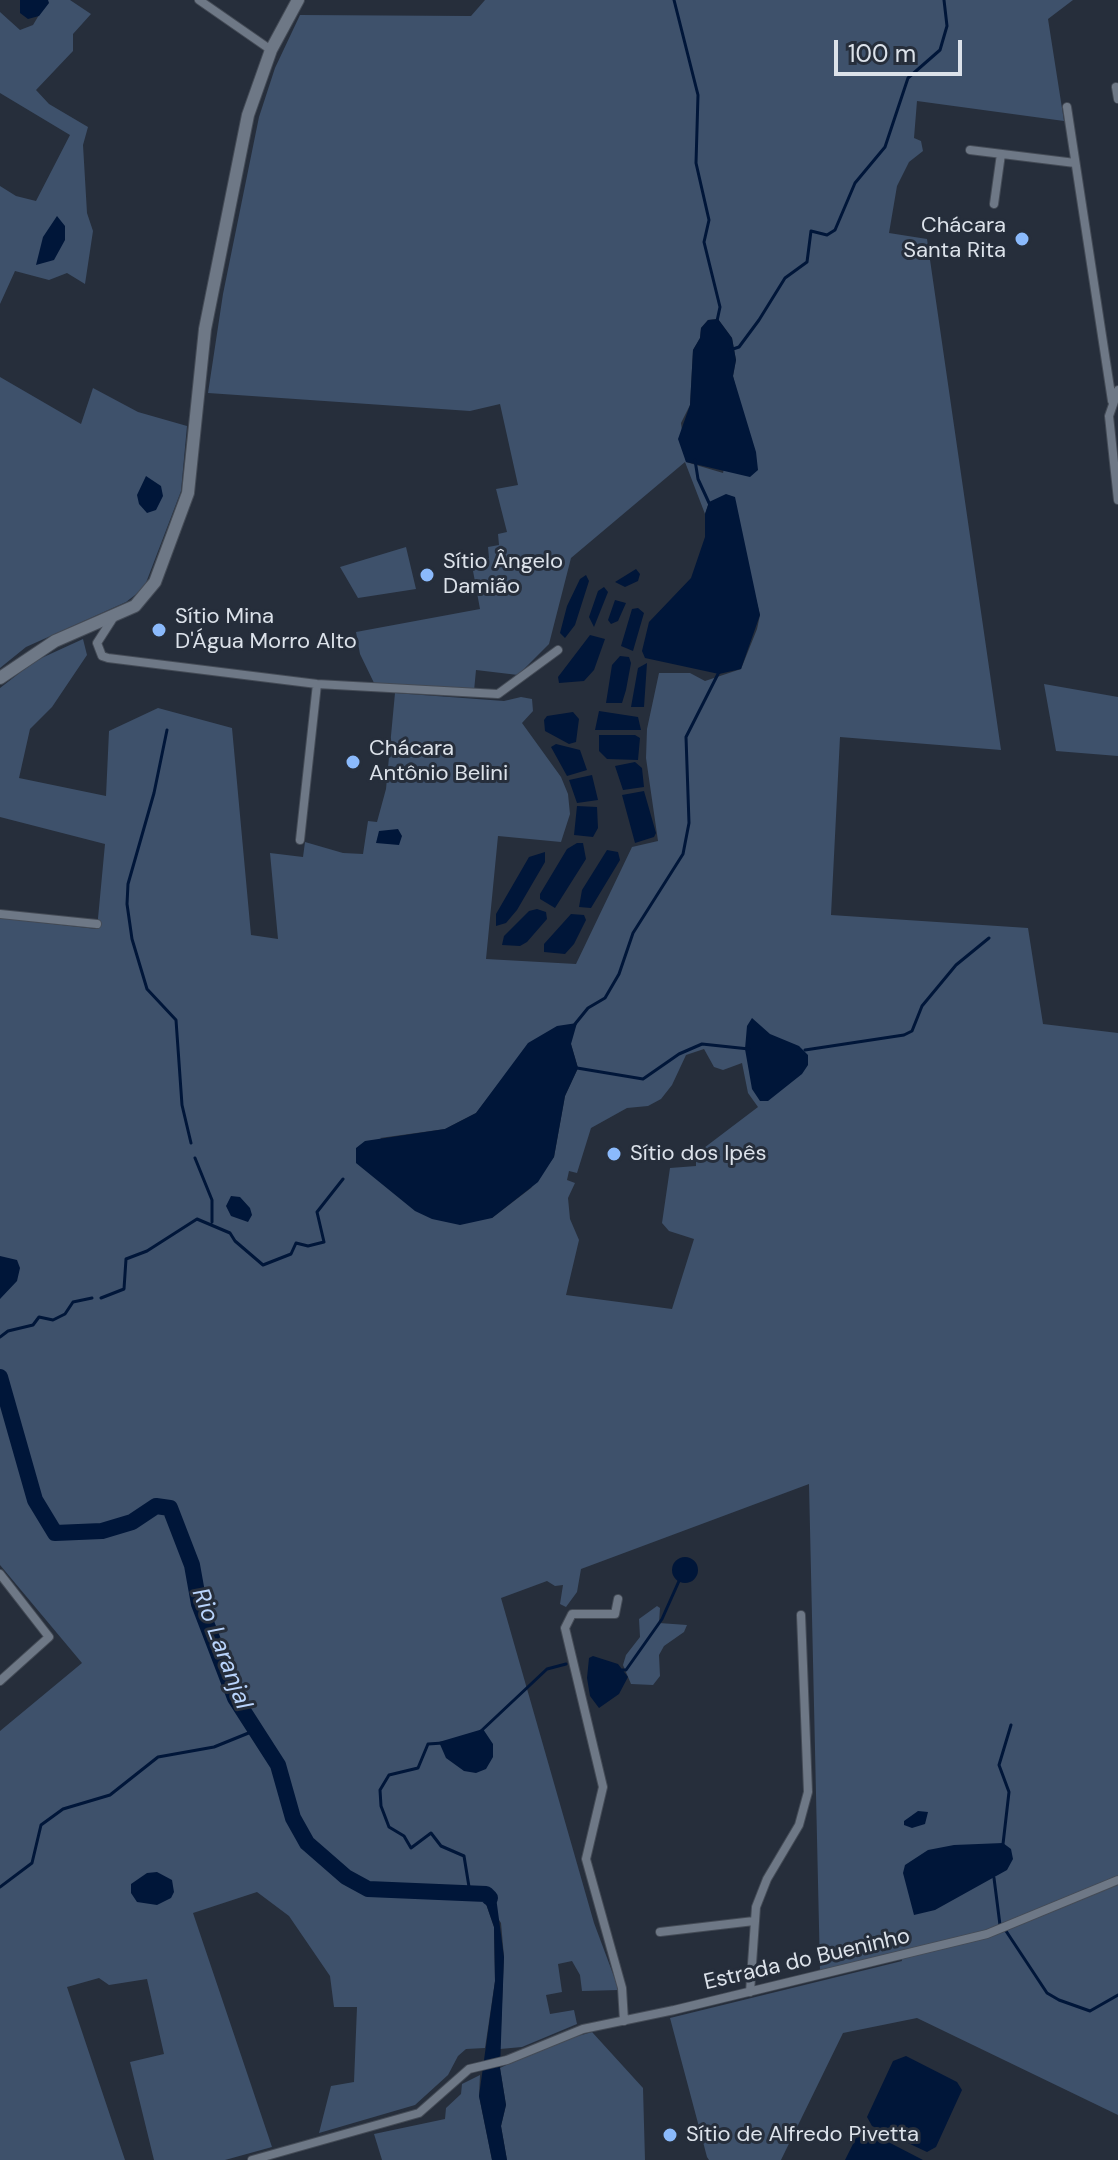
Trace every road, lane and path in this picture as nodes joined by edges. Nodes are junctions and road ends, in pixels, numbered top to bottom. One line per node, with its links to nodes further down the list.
1 (199, 0): 3 (street)
2 (298, 0): 3 (main road)
3 (271, 50): 14 (main road)
4 (1116, 87): 5 (street)
5 (1118, 99)
6 (1067, 107): 9 (street)
7 (970, 150): 8 (street)
8 (1001, 154): 9 (street); 10 (street)
9 (1075, 163): 12 (street)
10 (994, 204)
11 (1118, 390): 12 (street)
12 (1112, 401): 13 (street)
13 (1118, 500)
14 (116, 615): 16 (main road); 17 (street)
15 (558, 650): 17 (street)
16 (0, 678)
17 (317, 684): 18 (street)
18 (300, 840)
19 (0, 914): 20 (street)
20 (97, 924)
21 (0, 1574): 24 (street)
22 (618, 1599): 29 (street)
23 (801, 1615): 26 (street)
24 (0, 1681)
25 (1118, 1880): 28 (street, Estrada do Bueninho)
26 (754, 1921): 27 (street); 28 (street)
27 (660, 1932)
28 (750, 1992): 29 (street, Estrada do Bueninho)
29 (624, 2021): 30 (street, Estrada do Bueninho)
30 (252, 2160)

